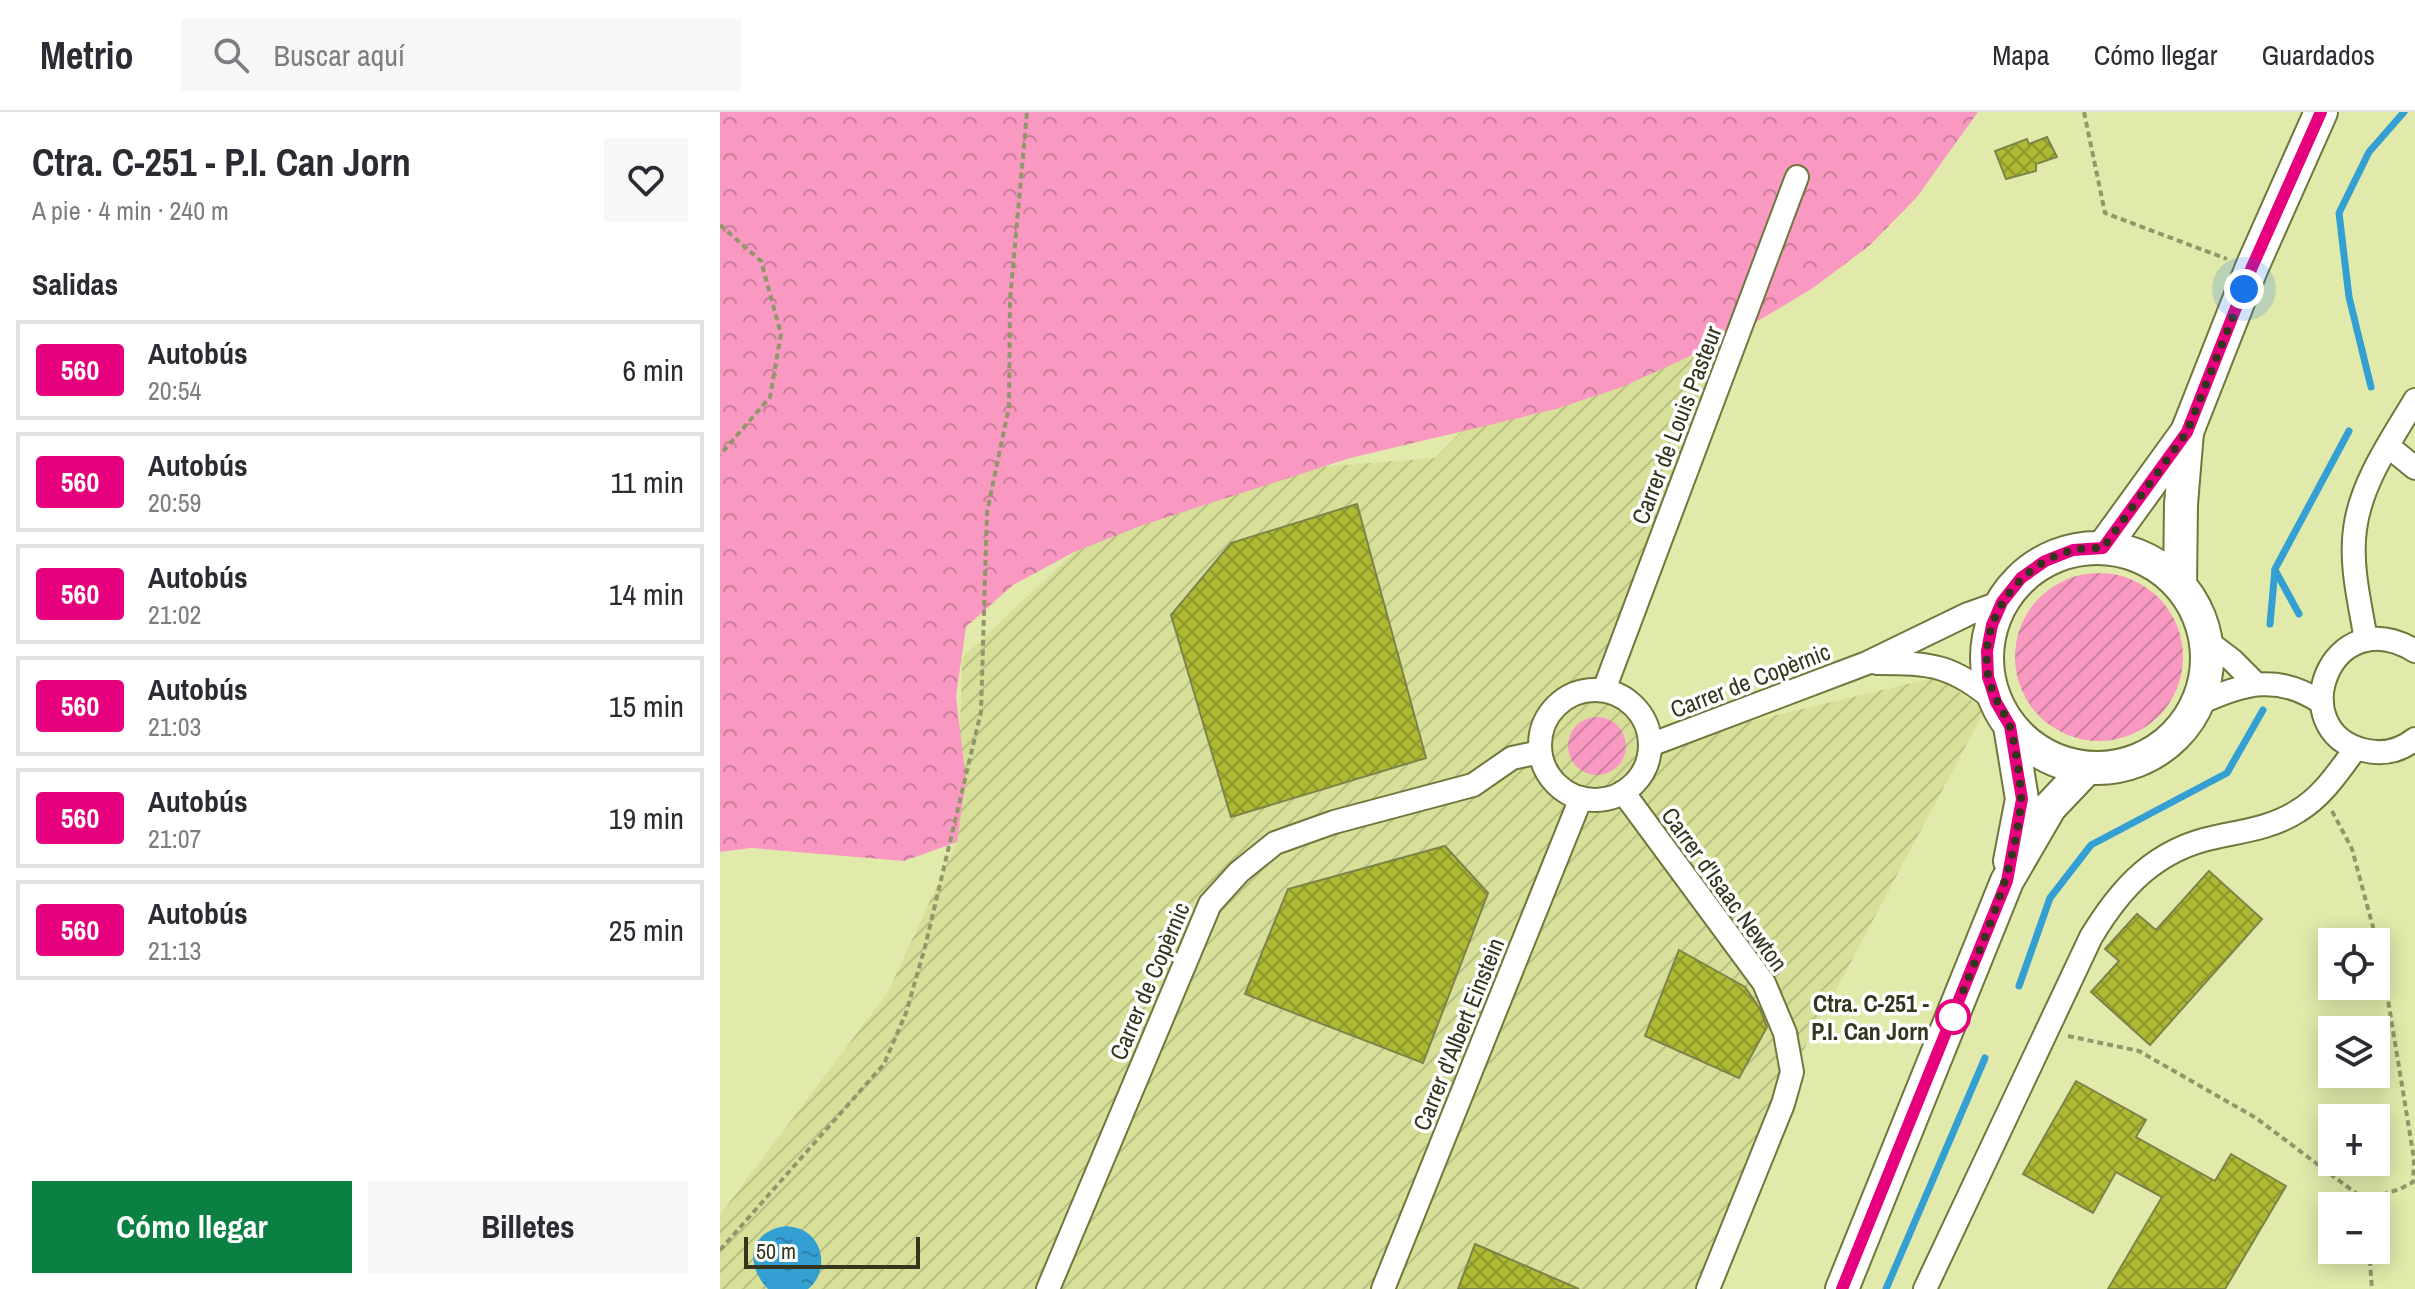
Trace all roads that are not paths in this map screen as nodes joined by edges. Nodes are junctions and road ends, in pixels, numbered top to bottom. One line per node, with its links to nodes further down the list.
1 (2321, 112): 4 (main road)
2 (1797, 177): 17 (street, Carrer de Louis Pasteur)
3 (2415, 400): 5 (street)
4 (2187, 432): 7 (main road); 8 (main road)
5 (2388, 446): 6 (street); 10 (street)
6 (2415, 468)
7 (2103, 548): 8 (main road); 9 (main road)
8 (2180, 585): 11 (main road)
9 (2002, 602): 13 (street, Carrer de Copèrnic); 20 (main road)
10 (2366, 640): 12 (street); 14 (street)
11 (2207, 641): 15 (street); 19 (main road)
12 (2415, 651)
13 (1867, 663): 20 (street, Carrer de Copèrnic); 22 (street, Carrer de Copèrnic)
14 (2326, 673): 16 (street); 18 (street)
15 (2255, 683): 16 (street); 19 (street)
16 (2289, 686): 18 (street)
17 (1604, 690): 22 (street); 24 (street)
18 (2322, 703): 23 (street)
19 (2198, 704): 25 (main road)
20 (2003, 714): 25 (main road); 28 (main road)
21 (2415, 739): 23 (street)
22 (1650, 745): 26 (street)
23 (2356, 748): 33 (street)
24 (1540, 752): 27 (street); 29 (street, Carrer de Copèrnic)
25 (2087, 768): 28 (main road)
26 (1623, 792): 27 (street); 31 (street, Carrer d'Isaac Newton)
27 (1581, 798): 30 (street, Carrer d'Albert Einstein)
28 (2007, 881): 32 (main road)
29 (1048, 1289)
30 (1383, 1289)
31 (1708, 1289)
32 (1842, 1289)
33 (1925, 1289)

